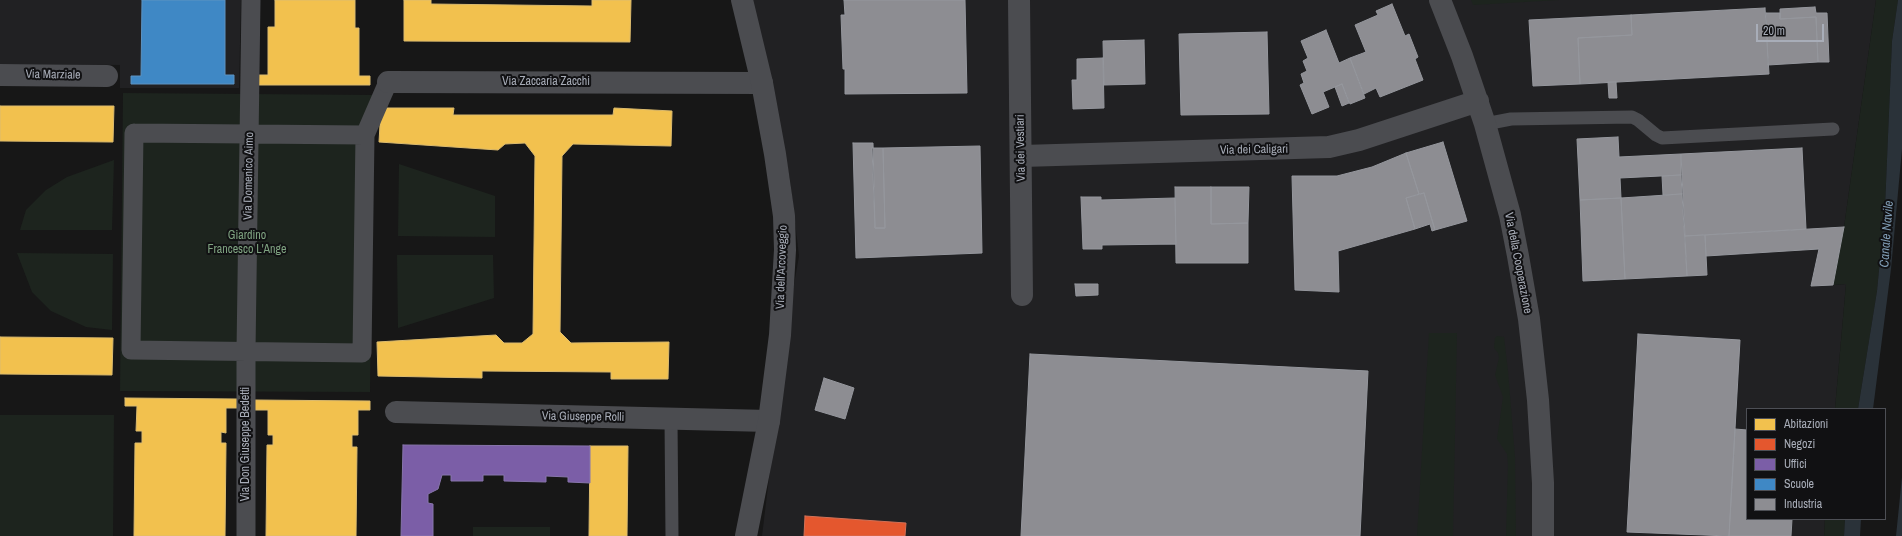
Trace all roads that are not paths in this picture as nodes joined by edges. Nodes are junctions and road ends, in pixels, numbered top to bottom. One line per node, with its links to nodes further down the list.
1 (251, 0): 12 (street, Via Domenico Aimo)
2 (742, 0): 8 (street, Via dell'Arcoveggio)
3 (1019, 0): 14 (street, Via dei Vestiari)
4 (1440, 0): 9 (street, Via della Cooperazione)
5 (0, 75): 6 (street, Via Marziale)
6 (107, 76)
7 (388, 82): 8 (street, Via Zaccaria Zacchi); 13 (street, Via Zaccaria Zacchi)
8 (762, 83): 19 (street, Via dell'Arcoveggio)
9 (1478, 101): 10 (street, Via della Cooperazione); 14 (street, Via dei Caligari)
10 (1485, 124): 11 (lane); 23 (street, Via della Cooperazione)
11 (1833, 130)
12 (249, 134): 13 (street); 16 (street, Via Domenico Aimo); 16 (street)
13 (365, 135): 16 (street)
14 (1022, 156): 15 (street, Via dei Vestiari)
15 (1022, 295)
16 (246, 351): 20 (street, Via Don Giuseppe Bedetti)
17 (396, 412): 18 (street, Via Giuseppe Rolli)
18 (671, 419): 19 (street, Via Giuseppe Rolli); 21 (lane)
19 (769, 421): 22 (street, Via dell'Arcoveggio)
20 (246, 536)
21 (672, 536)
22 (746, 536)
23 (1543, 536)

